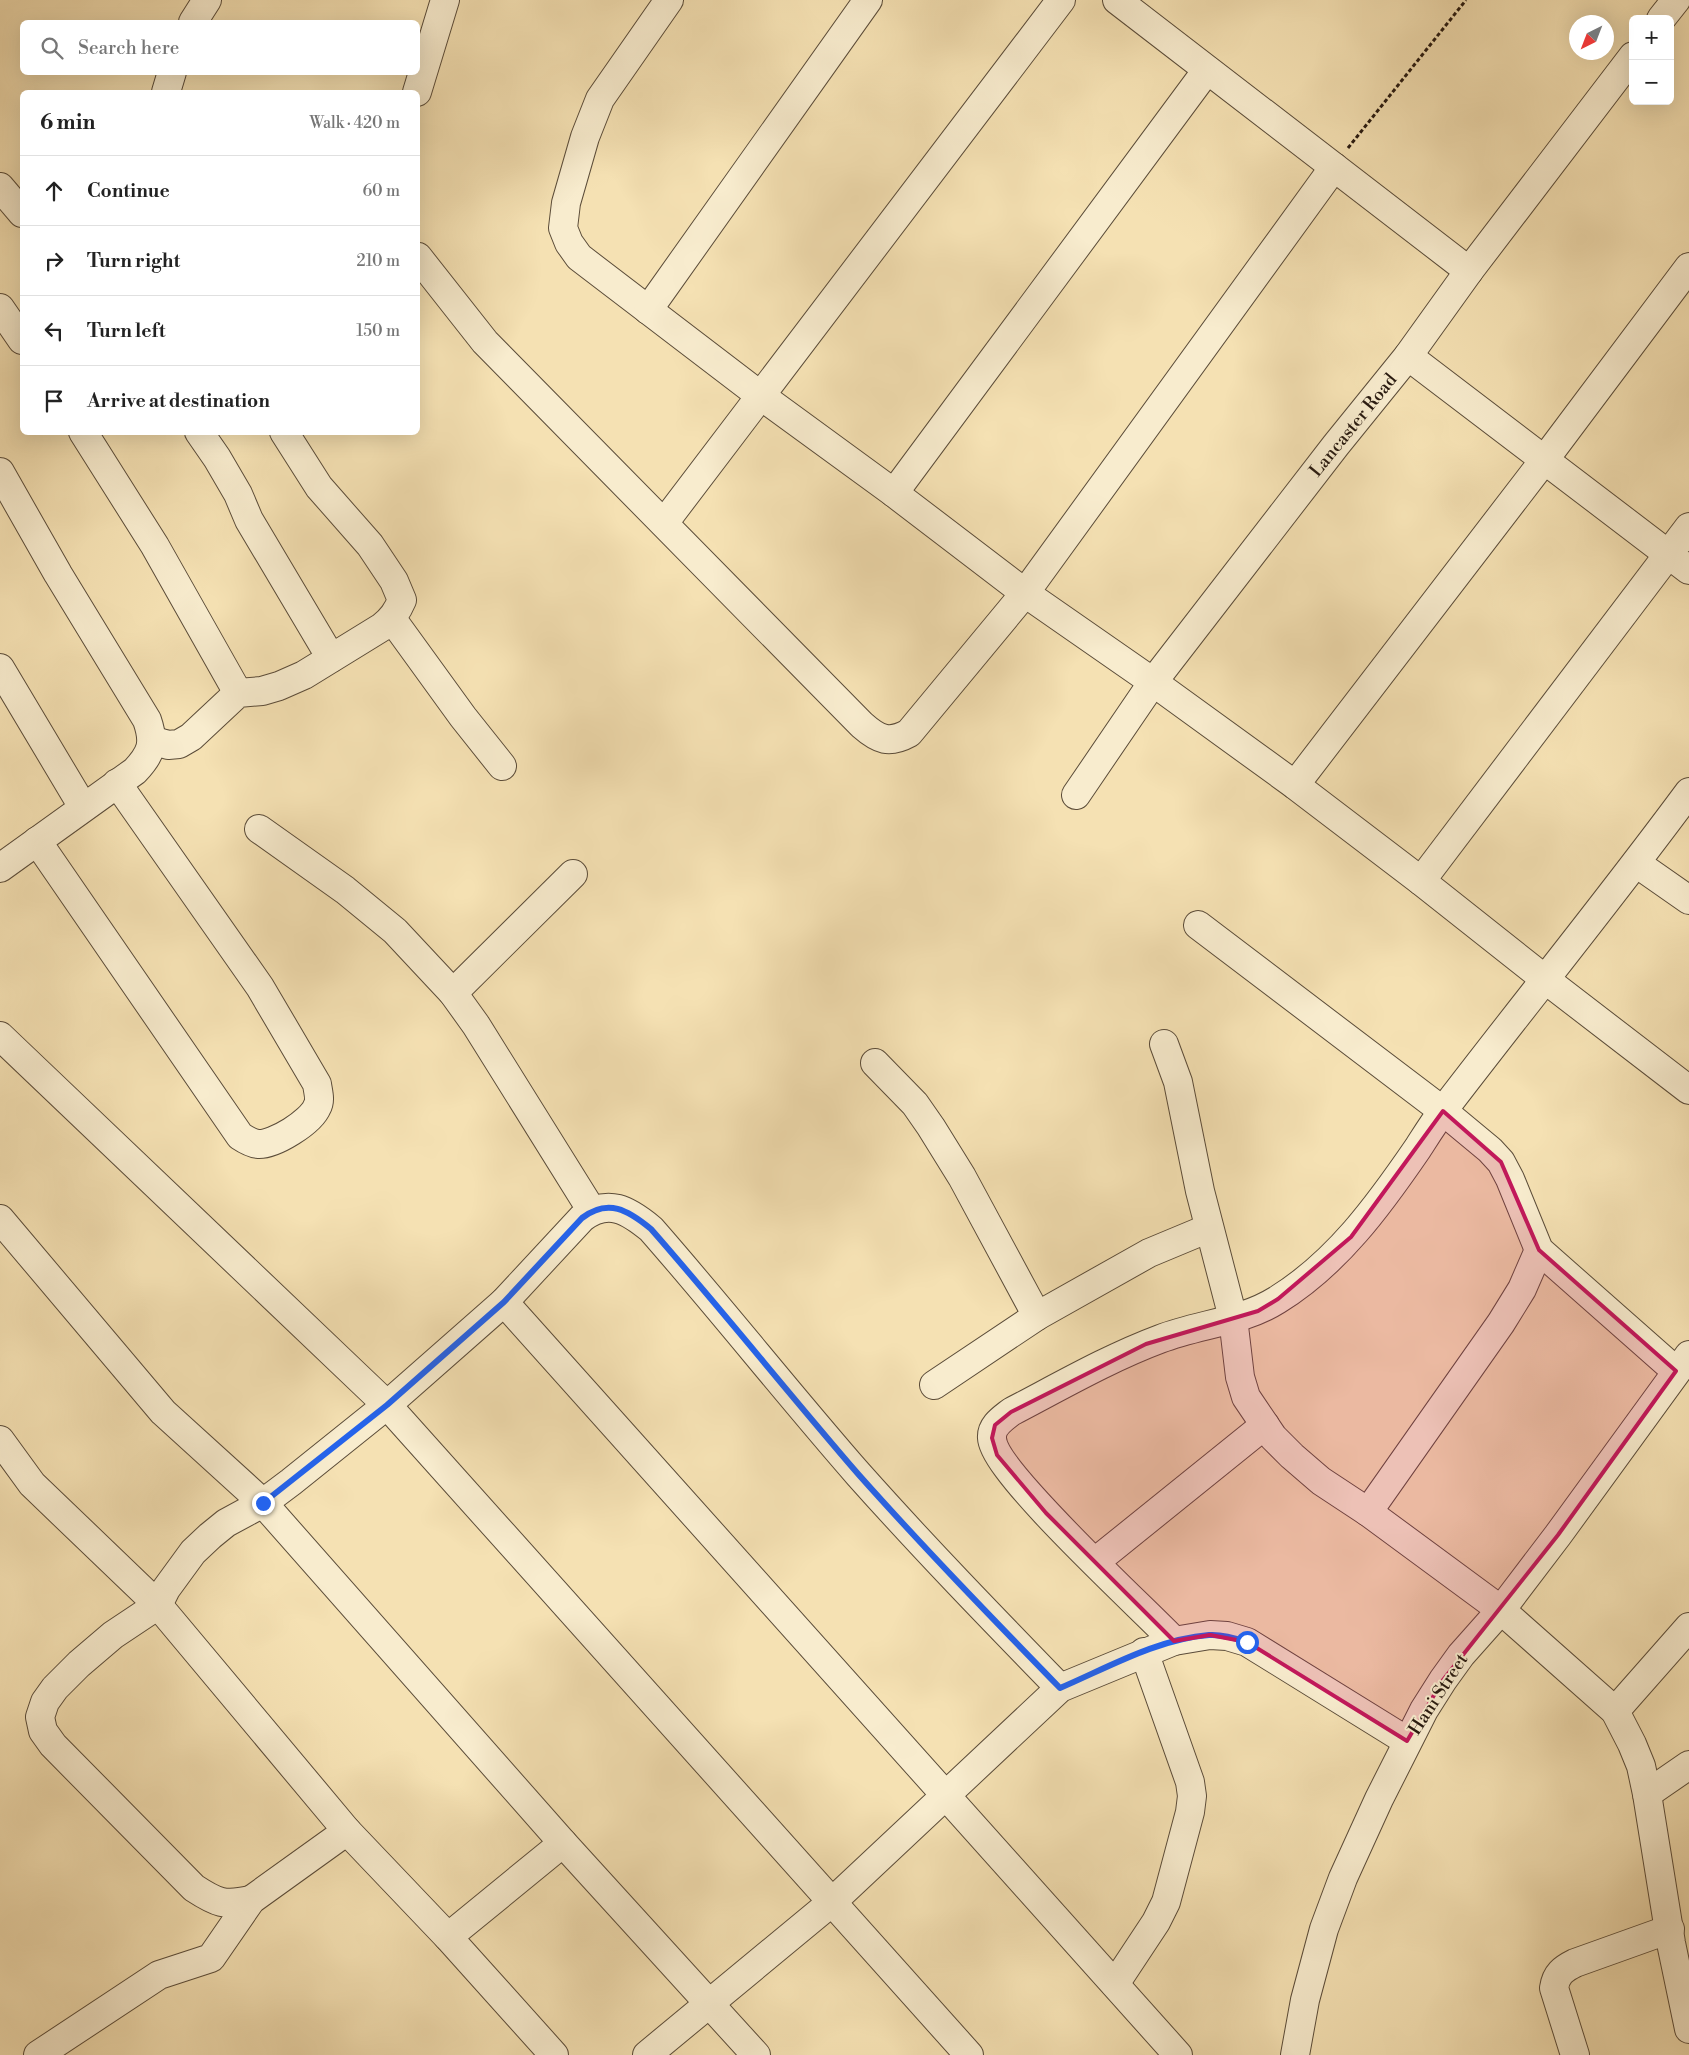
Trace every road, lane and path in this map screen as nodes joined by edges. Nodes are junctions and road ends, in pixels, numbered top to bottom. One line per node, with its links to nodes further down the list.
1 (208, 0): 10 (street)
2 (445, 0): 15 (street)
3 (669, 0): 22 (street)
4 (868, 0): 22 (street)
5 (1061, 0): 24 (street)
6 (1117, 0): 12 (street)
7 (1466, 0): 16 (path)
8 (1676, 0): 9 (street)
9 (1664, 15)
10 (194, 20)
11 (1630, 60): 21 (street, Lancaster Road)
12 (1207, 70): 16 (street); 30 (street)
13 (171, 75): 14 (street)
14 (167, 90)
15 (418, 90)
16 (1334, 167): 21 (street); 34 (street)
17 (0, 187): 18 (street)
18 (20, 211)
19 (420, 260): 31 (street)
20 (1689, 267): 28 (street)
21 (1470, 272): 23 (street, Lancaster Road)
22 (648, 310): 24 (street)
23 (1408, 356): 28 (street); 38 (street, Lancaster Road)
24 (761, 396): 30 (street); 31 (street)
25 (85, 435): 39 (street)
26 (201, 435): 36 (street)
27 (286, 435): 35 (street)
28 (1545, 459): 33 (street); 43 (street)
29 (0, 472): 40 (street)
30 (894, 493): 34 (street)
31 (664, 523): 34 (street)
32 (1689, 527): 33 (street)
33 (1679, 562): 52 (street)
34 (1025, 593): 38 (street)
35 (392, 619): 36 (street); 41 (street)
36 (332, 658): 39 (street)
37 (0, 668): 46 (street)
38 (1153, 682): 43 (street); 45 (street, Lancaster Road)
39 (238, 693): 40 (street)
40 (152, 740): 42 (street)
41 (502, 766)
42 (118, 783): 46 (street); 48 (street)
43 (1295, 785): 52 (street)
44 (1689, 792): 49 (street)
45 (1076, 795)
46 (83, 807): 48 (street)
47 (259, 829): 56 (street)
48 (37, 841): 50 (street)
49 (1636, 863): 53 (street); 55 (street)
50 (0, 868)
51 (573, 874): 56 (street)
52 (1422, 881): 55 (street)
53 (1689, 900)
54 (1198, 925): 61 (street)
55 (1546, 980): 60 (street); 61 (street)
56 (452, 993): 62 (street)
57 (0, 1036): 71 (street)
58 (1164, 1044): 64 (street)
59 (874, 1063): 67 (street)
60 (1689, 1090)
61 (1443, 1110): 65 (street); 68 (street)
62 (592, 1210): 66 (street); 82 (street)
63 (0, 1219): 74 (street)
64 (1209, 1228): 67 (street); 68 (street)
65 (1539, 1250): 69 (street); 75 (street)
66 (504, 1302): 71 (street); 87 (street)
67 (1037, 1316): 70 (street)
68 (1233, 1318): 72 (street); 76 (street)
69 (1683, 1363): 78 (street, Hani Street)
70 (934, 1384)
71 (387, 1405): 74 (street); 91 (street)
72 (1265, 1425): 75 (street); 76 (street)
73 (0, 1440): 77 (street)
74 (263, 1503): 77 (street); 89 (street)
75 (1368, 1512): 78 (street)
76 (1095, 1562): 80 (street)
77 (158, 1605): 88 (street); 90 (street)
78 (1501, 1610): 83 (street); 84 (street, Hani Street)
79 (1689, 1627): 83 (street)
80 (1174, 1640): 81 (street); 84 (street)
81 (1144, 1652): 82 (street); 94 (street)
82 (1060, 1688): 87 (street)
83 (1615, 1711): 86 (street)
84 (1407, 1741): 103 (street, Hani Street)
85 (1689, 1765): 86 (street)
86 (1647, 1794): 93 (street)
87 (944, 1796): 91 (street); 94 (street)
88 (347, 1831): 90 (street); 92 (street)
89 (563, 1843): 92 (street); 95 (street)
90 (251, 1900): 97 (street)
91 (832, 1902): 95 (street); 101 (street)
92 (448, 1936): 98 (street)
93 (1677, 1937): 96 (street); 104 (street)
94 (1115, 1984): 102 (street)
95 (711, 2004): 99 (street); 100 (street)
96 (1689, 2029)
97 (38, 2055)
98 (554, 2055)
99 (647, 2055)
100 (756, 2055)
101 (969, 2055)
102 (1178, 2055)
103 (1294, 2055)
104 (1575, 2055)

